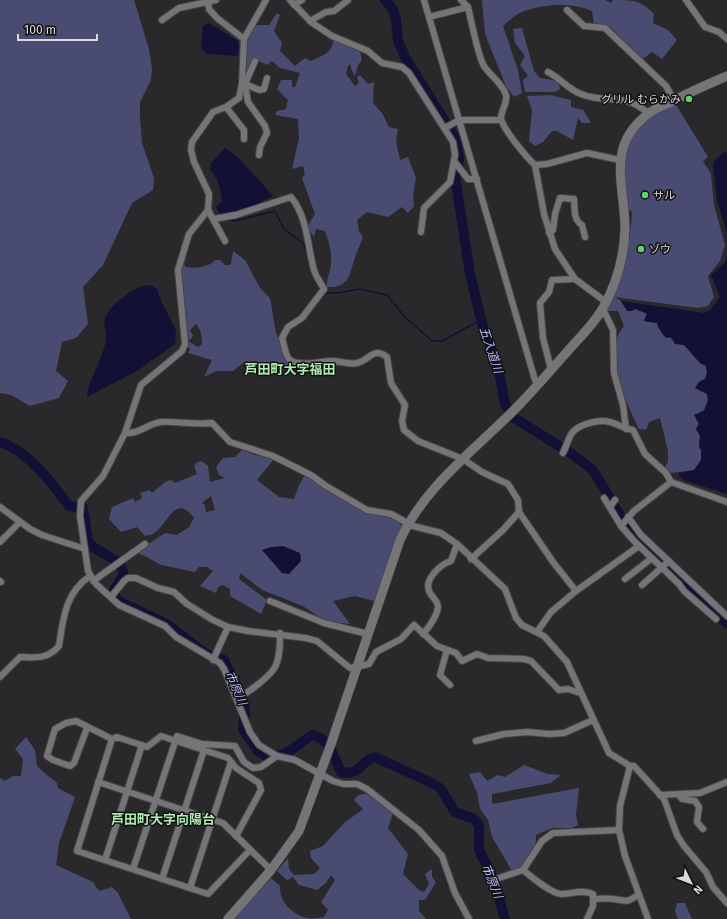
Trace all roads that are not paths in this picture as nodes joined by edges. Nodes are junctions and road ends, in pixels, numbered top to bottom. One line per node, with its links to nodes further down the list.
1 (216, 0): 7 (street)
2 (265, 0): 15 (street)
3 (302, 0): 9 (street)
4 (424, 0): 12 (street)
5 (461, 0): 10 (street)
6 (686, 0): 16 (street)
7 (208, 1): 13 (street); 15 (street)
8 (346, 1): 14 (street)
9 (292, 2): 14 (street)
10 (468, 7): 12 (street); 26 (street)
11 (567, 10): 22 (street)
12 (429, 17): 25 (street)
13 (162, 20)
14 (310, 21): 27 (street)
15 (244, 39): 21 (street)
16 (727, 39)
17 (255, 61): 21 (street)
18 (548, 72): 24 (street)
19 (727, 76): 22 (street)
20 (267, 78): 21 (street)
21 (244, 84): 23 (street); 29 (street)
22 (674, 100): 24 (street)
23 (226, 107): 28 (street); 35 (street)
24 (648, 113): 32 (street)
25 (459, 120): 26 (street); 27 (street); 34 (street)
26 (501, 120): 33 (street)
27 (445, 128): 31 (street)
28 (244, 139)
29 (259, 154)
30 (463, 156): 31 (street)
31 (454, 158): 34 (street); 37 (street)
32 (620, 160): 33 (street); 42 (street)
33 (535, 165): 38 (street)
34 (477, 179): 44 (street)
35 (208, 210): 36 (street); 46 (street)
36 (214, 219): 40 (street); 48 (street)
37 (421, 232)
38 (549, 233): 39 (street); 41 (street)
39 (584, 237)
40 (225, 241)
41 (575, 278): 42 (street); 43 (street)
42 (604, 306): 43 (street); 45 (street)
43 (551, 369): 44 (street)
44 (539, 383): 48 (street)
45 (626, 429): 47 (street); 49 (street)
46 (125, 433): 58 (street); 65 (street)
47 (562, 453)
48 (463, 459): 55 (street); 58 (street)
49 (671, 482): 52 (street); 56 (street)
50 (604, 498): 54 (street)
51 (616, 500): 54 (street)
52 (727, 502)
53 (0, 507): 57 (street)
54 (610, 507): 59 (street)
55 (519, 512): 67 (street); 73 (street)
56 (628, 517): 59 (street); 60 (street)
57 (20, 522): 61 (street); 65 (street)
58 (407, 524): 63 (street); 81 (street)
59 (621, 526): 64 (street)
60 (641, 535): 64 (street); 68 (street)
61 (0, 542)
62 (145, 544): 70 (street)
63 (457, 544): 67 (street); 82 (street)
64 (637, 544): 66 (street); 73 (street)
65 (85, 549): 70 (street)
66 (652, 558): 69 (street); 71 (street)
67 (471, 559): 79 (street)
68 (670, 562): 69 (street); 76 (street)
69 (663, 568): 72 (street); 77 (street)
70 (92, 578): 74 (street); 86 (street)
71 (625, 579)
72 (642, 585)
73 (576, 591): 79 (street)
74 (111, 597): 78 (street); 84 (street)
75 (270, 601): 81 (street)
76 (727, 616)
77 (716, 619)
78 (228, 627): 80 (street); 84 (street)
79 (537, 632): 88 (street)
80 (280, 634): 85 (street); 89 (street)
81 (368, 634): 85 (street)
82 (423, 634): 83 (street); 85 (street)
83 (447, 650): 87 (street); 88 (street)
84 (213, 660): 89 (street)
85 (356, 668): 100 (street)
86 (0, 677)
87 (450, 685)
88 (580, 693): 90 (street)
89 (237, 699): 97 (street)
90 (593, 720): 94 (street); 99 (street)
91 (87, 728): 91 (street); 92 (street)
92 (112, 739): 95 (street); 101 (street)
93 (176, 740): 95 (street); 96 (street); 97 (street); 106 (street)
94 (476, 741)
95 (142, 745): 103 (street)
96 (204, 750): 98 (street); 107 (street)
97 (277, 756): 100 (street)
98 (231, 762): 108 (street); 111 (street)
99 (630, 766): 104 (street); 110 (street)
100 (320, 775): 115 (street); 124 (street)
101 (98, 782): 103 (street); 113 (street)
102 (727, 782): 105 (street)
103 (127, 792): 106 (street); 113 (street)
104 (660, 795): 105 (street); 122 (street)
105 (679, 795): 109 (street)
106 (155, 801): 107 (street); 114 (street)
107 (184, 811): 108 (street); 117 (street)
108 (212, 820): 111 (street); 119 (street)
109 (702, 829)
110 (619, 830): 116 (street); 120 (street)
111 (236, 836): 112 (street)
112 (250, 850): 115 (street); 119 (street)
113 (105, 860): 114 (street)
114 (133, 869): 117 (street)
115 (271, 870): 123 (street)
116 (523, 870): 118 (street); 121 (street)
117 (162, 879): 119 (street)
118 (496, 879)
119 (190, 888)
120 (638, 895): 121 (street); 126 (street)
121 (594, 899): 125 (street)
122 (727, 903)
123 (228, 919)
124 (470, 919)
125 (588, 919)
126 (648, 919)

